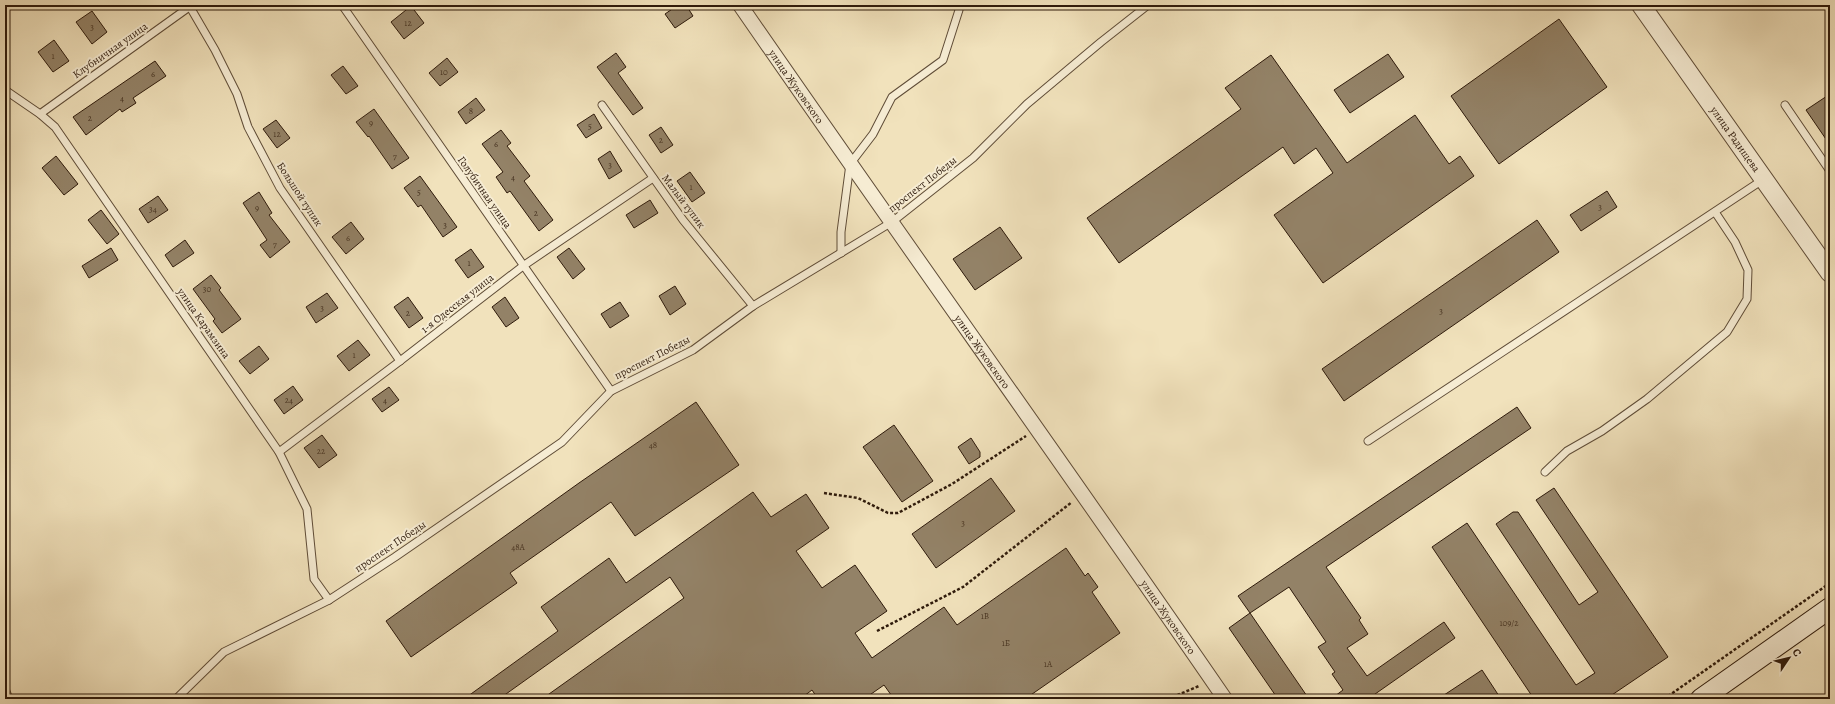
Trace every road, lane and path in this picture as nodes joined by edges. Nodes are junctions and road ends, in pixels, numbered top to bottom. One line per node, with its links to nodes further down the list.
1 (342, 5): 18 (lane, Голубичная улица)
2 (740, 5): 11 (street, улица Жуковского)
3 (957, 5): 11 (lane)
4 (1148, 5): 16 (lane, проспект Победы)
5 (1640, 5): 14 (street, улица Радищева)
6 (191, 6): 10 (lane, Клубничная улица); 21 (lane, Большой тупик)
7 (5, 90): 10 (lane, улица Карамзина)
8 (602, 105): 13 (lane, Малый тупик)
9 (1785, 105): 12 (lane)
10 (40, 114): 25 (lane, улица Карамзина)
11 (850, 164): 16 (street, улица Жуковского); 17 (lane)
12 (1830, 171)
13 (653, 178): 18 (lane, 1-я Одесская улица); 20 (lane, Малый тупик)
14 (1764, 179): 15 (lane); 19 (street, улица Радищева)
15 (1715, 212): 24 (lane); 26 (lane)
16 (892, 222): 17 (lane, проспект Победы); 23 (street, улица Жуковского)
17 (841, 253): 20 (lane, проспект Победы)
18 (523, 266): 21 (lane, 1-я Одесская улица); 22 (lane, Голубичная улица)
19 (1830, 274)
20 (753, 306): 22 (lane, проспект Победы)
21 (400, 361): 25 (lane, 1-я Одесская улица)
22 (612, 391): 30 (lane, проспект Победы)
23 (1036, 430): 27 (path); 28 (street, улица Жуковского)
24 (1368, 441)
25 (279, 452): 30 (lane, улица Карамзина)
26 (1545, 472)
27 (824, 493)
28 (1083, 493): 32 (path); 33 (street, улица Жуковского)
29 (1830, 584): 39 (path)
30 (329, 600): 36 (lane, проспект Победы)
31 (1830, 608): 40 (main road)
32 (877, 631)
33 (1212, 681): 37 (path); 38 (street, улица Жуковского)
34 (5, 689): 35 (lane)
35 (9, 699)
36 (176, 699)
37 (1168, 699)
38 (1224, 699)
39 (1664, 699)
40 (1701, 699)

